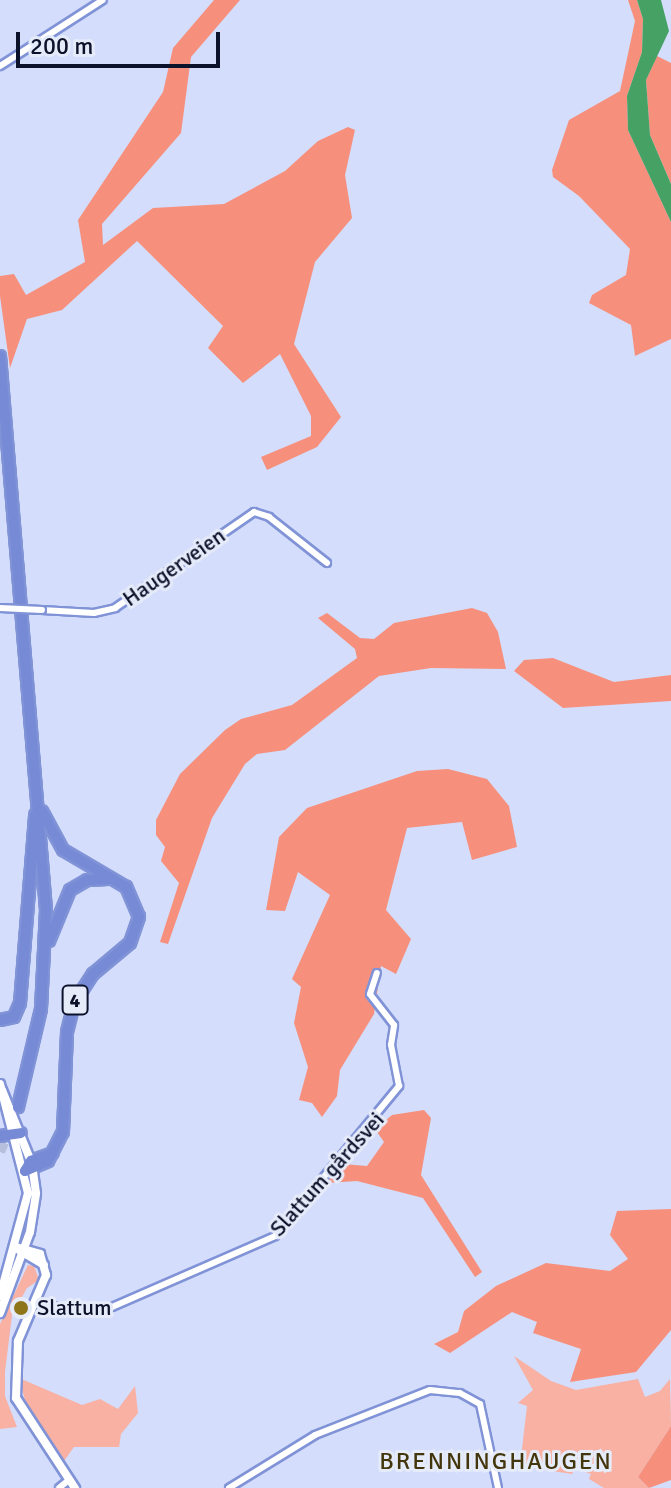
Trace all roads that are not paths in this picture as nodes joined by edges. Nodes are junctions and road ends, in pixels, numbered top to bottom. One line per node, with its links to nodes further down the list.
1 (103, 0): 2 (street)
2 (0, 66)
3 (0, 356): 6 (highway, 4)
4 (0, 424): 6 (highway, 4)
5 (327, 563): 7 (street, Haugerveien, bridge)
6 (18, 596): 8 (highway, 4)
7 (0, 608)
8 (38, 802): 9 (highway, 4); 10 (highway, 4); 12 (highway, 4)
9 (114, 879): 10 (highway, 4); 17 (highway, 4)
10 (46, 946): 14 (highway, 4)
11 (377, 973): 20 (street, Slattum gårdsvei)
12 (0, 1020)
13 (1, 1087): 15 (main road)
14 (18, 1107)
15 (16, 1132): 16 (highway); 17 (main road)
16 (0, 1136)
17 (30, 1167): 18 (main road)
18 (21, 1249): 19 (main road); 20 (main road); 21 (main road)
19 (0, 1296)
20 (36, 1301): 22 (main road)
21 (0, 1313)
22 (69, 1480): 23 (street); 24 (main road)
23 (59, 1488)
24 (75, 1488)
25 (229, 1488): 26 (street)
26 (498, 1488)

